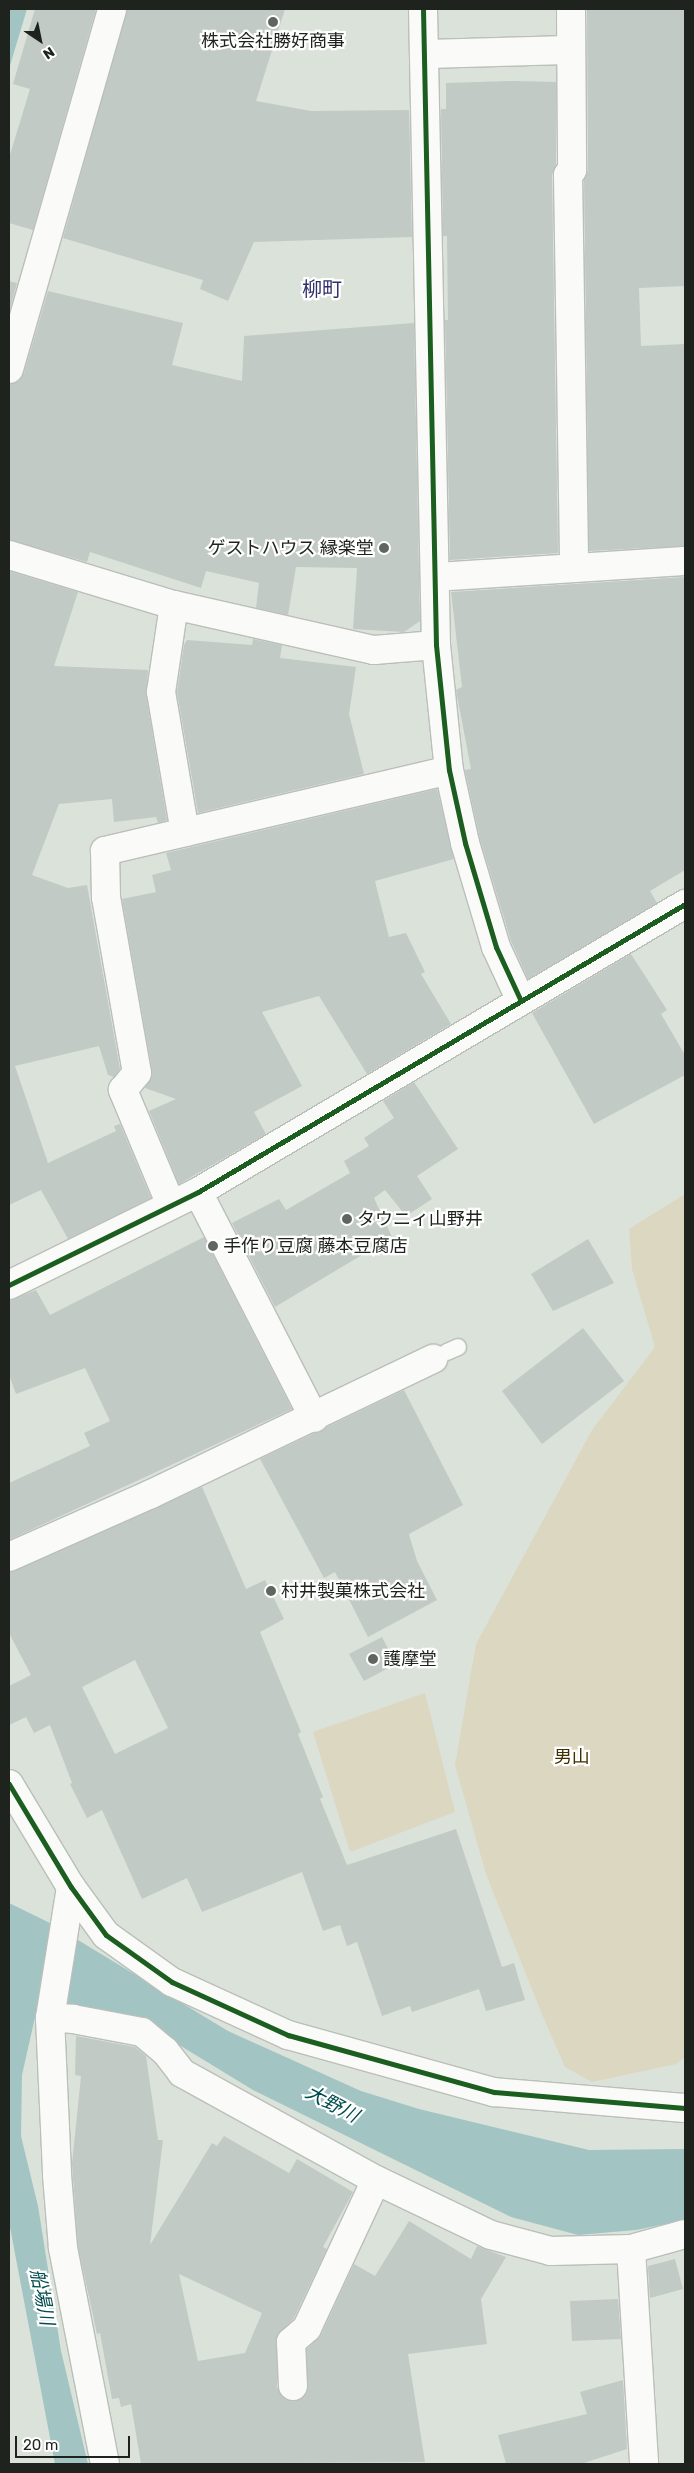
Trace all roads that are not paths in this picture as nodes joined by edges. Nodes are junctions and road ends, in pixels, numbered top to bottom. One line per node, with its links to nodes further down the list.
1 (112, 9): 6 (street)
2 (423, 9): 5 (street)
3 (571, 9): 4 (street)
4 (571, 50): 5 (street); 9 (street)
5 (424, 54): 10 (street)
6 (9, 369)
7 (9, 555): 11 (street)
8 (685, 561): 9 (street)
9 (574, 568): 10 (street)
10 (436, 576): 12 (street)
11 (174, 605): 12 (street); 14 (street)
12 (436, 645): 13 (street)
13 (450, 770): 14 (street); 16 (street)
14 (185, 832): 18 (street)
15 (685, 904): 16 (street)
16 (520, 1000): 17 (street)
17 (198, 1192): 18 (street); 21 (street)
18 (171, 1205): 19 (street)
19 (9, 1285)
20 (446, 1353): 21 (street)
21 (314, 1418): 22 (street)
22 (9, 1557)
23 (9, 1784): 24 (street)
24 (71, 1887): 25 (street); 26 (street)
25 (50, 2018): 27 (street); 31 (street)
26 (685, 2108)
27 (376, 2180): 29 (street); 30 (street)
28 (685, 2234): 29 (street)
29 (630, 2249): 32 (street)
30 (293, 2386)
31 (105, 2464)
32 (644, 2464)

